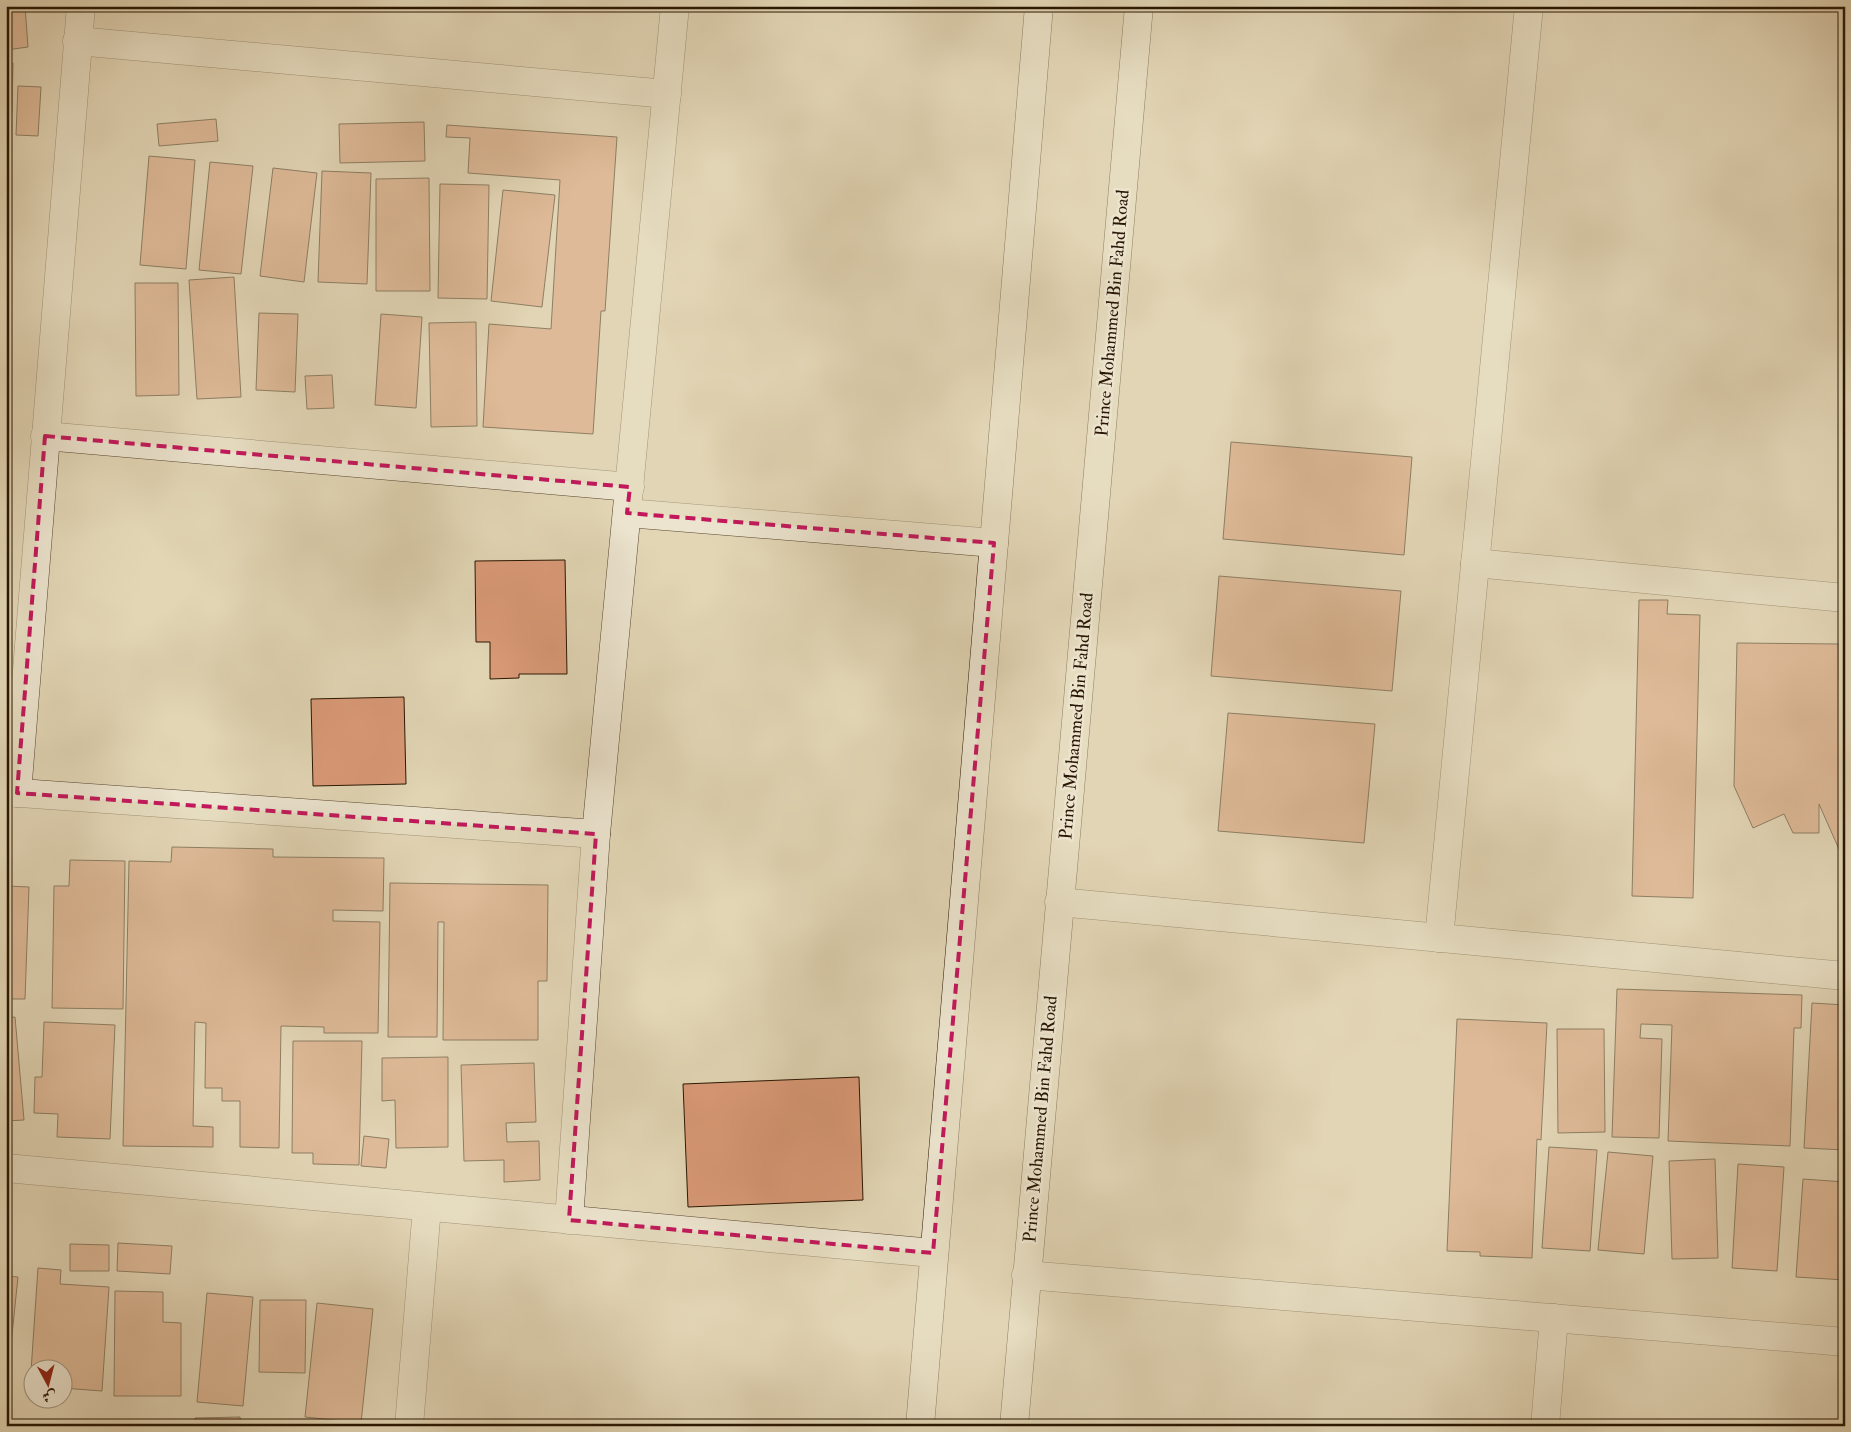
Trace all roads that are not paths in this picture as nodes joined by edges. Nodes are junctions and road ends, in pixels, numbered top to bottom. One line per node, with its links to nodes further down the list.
1 (81, 6): 6 (street)
2 (675, 6): 7 (street)
3 (1039, 6): 11 (street)
4 (1140, 6): 16 (street, Prince Mohammed Bin Fahd Road)
5 (1529, 6): 12 (street)
6 (77, 41): 7 (street); 8 (street)
7 (667, 94): 9 (street)
8 (45, 436): 9 (street); 14 (street)
9 (630, 487): 10 (street)
10 (627, 513): 11 (street); 15 (street)
11 (994, 544): 22 (street)
12 (1475, 563): 13 (street); 17 (street)
13 (1845, 598)
14 (12, 793): 15 (street)
15 (596, 834): 21 (street)
16 (1059, 902): 17 (street); 23 (street, Prince Mohammed Bin Fahd Road)
17 (1439, 938): 18 (street)
18 (1845, 976)
19 (6, 1168): 20 (street)
20 (427, 1206): 21 (street); 26 (street)
21 (569, 1220): 22 (street)
22 (934, 1252): 27 (street)
23 (1026, 1275): 24 (street); 28 (street, Prince Mohammed Bin Fahd Road)
24 (1554, 1318): 25 (street); 29 (street)
25 (1845, 1342)
26 (408, 1426)
27 (920, 1426)
28 (1014, 1426)
29 (1545, 1426)

